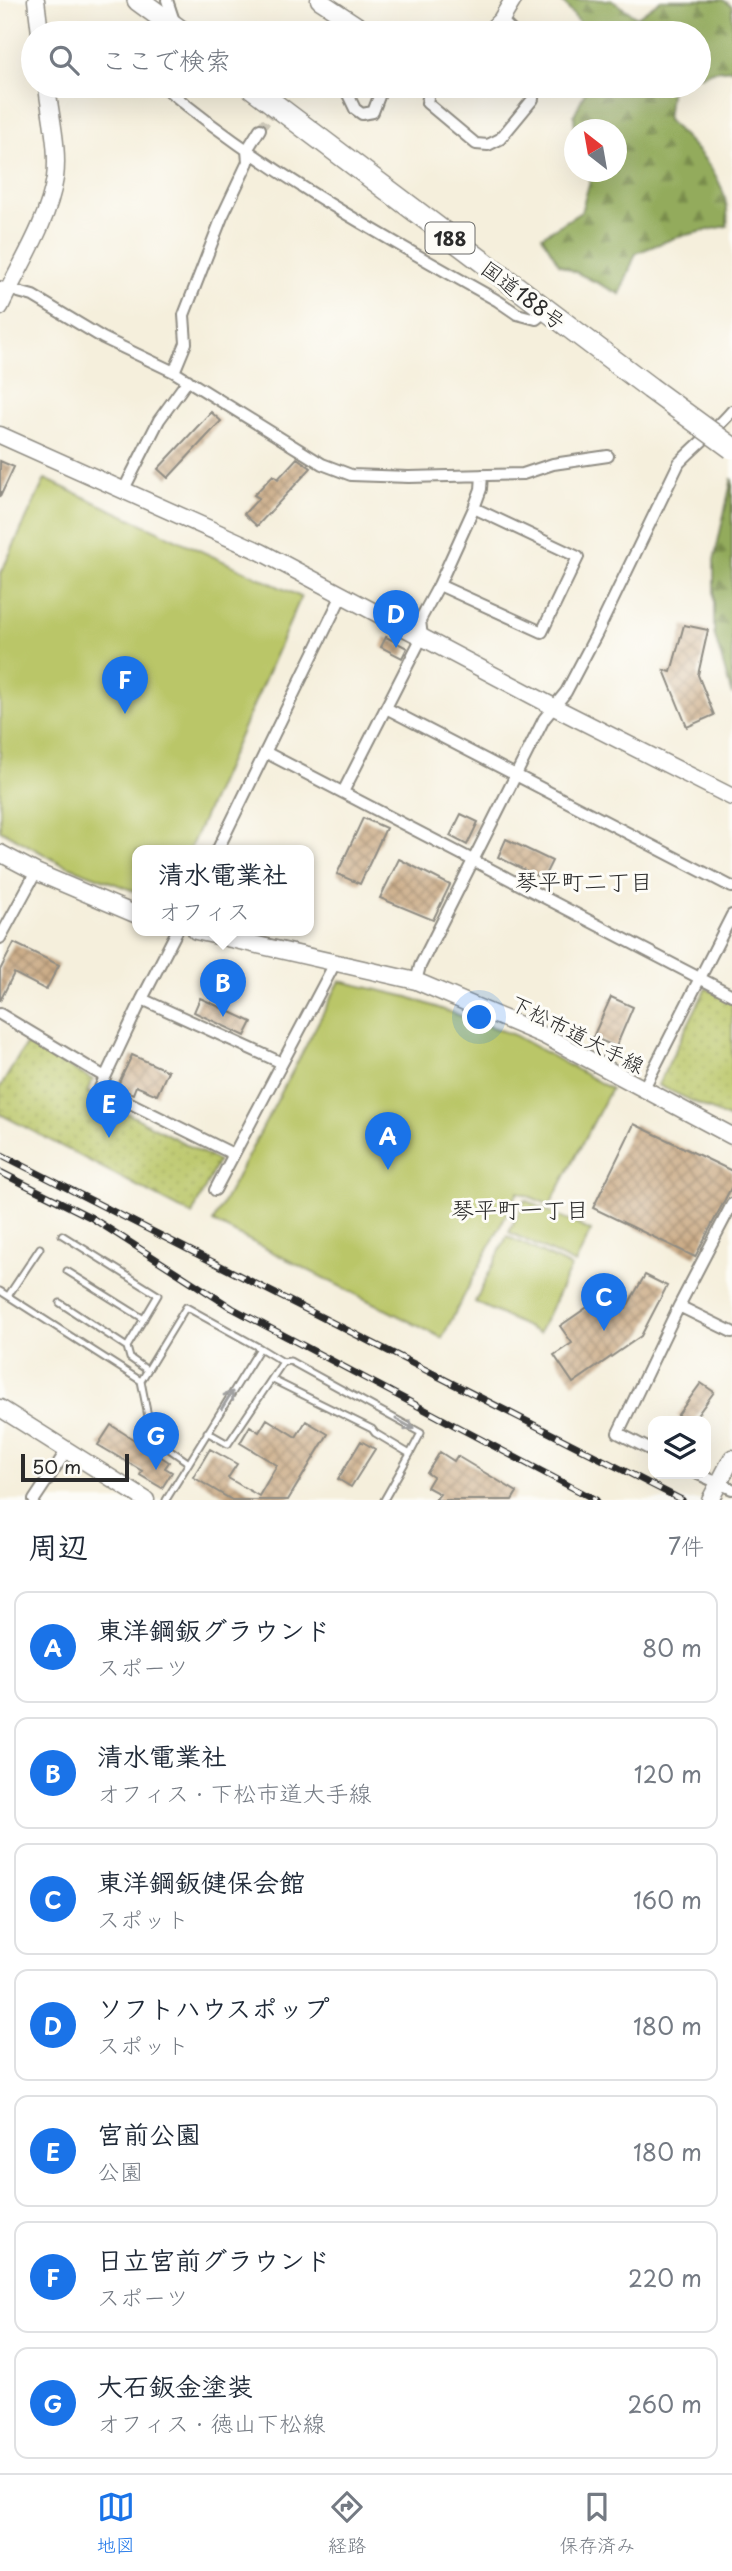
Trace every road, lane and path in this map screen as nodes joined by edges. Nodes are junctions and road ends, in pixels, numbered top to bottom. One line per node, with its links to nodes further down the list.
1 (36, 0): 7 (street)
2 (138, 0): 8 (highway)
3 (167, 0): 9 (street)
4 (319, 0): 10 (street)
5 (513, 0): 6 (street)
6 (501, 20)
7 (39, 21)
8 (166, 21)
9 (176, 21)
10 (351, 21)
11 (49, 98): 20 (street)
12 (178, 98): 19 (street)
13 (266, 98): 22 (highway, 国道188号 / 188)
14 (350, 98): 15 (street)
15 (378, 98)
16 (428, 98): 17 (street)
17 (533, 98)
18 (260, 129): 19 (street)
19 (247, 150): 22 (street); 23 (street)
20 (4, 288): 21 (street); 23 (street)
21 (0, 307)
22 (546, 311): 27 (highway, 国道188号 / 188, bridge)
23 (174, 372): 24 (street)
24 (188, 380): 29 (street); 30 (street)
25 (732, 411): 35 (street)
26 (0, 435): 30 (street)
27 (732, 448)
28 (608, 456): 29 (street)
29 (482, 475): 31 (street)
30 (123, 491): 33 (street)
31 (474, 508): 32 (street); 32 (street)
32 (439, 586): 34 (street)
33 (342, 595): 34 (street); 37 (street)
34 (422, 637): 35 (street); 36 (street)
35 (552, 706): 38 (street); 40 (street)
36 (386, 708): 38 (street); 39 (street)
37 (265, 752): 39 (street); 41 (street)
38 (515, 776): 43 (street); 45 (street)
39 (343, 792): 43 (street)
40 (732, 797)
41 (220, 845)
42 (0, 853): 44 (street)
43 (471, 862): 52 (street); 53 (street)
44 (36, 872): 46 (street); 48 (street)
45 (732, 887)
46 (132, 913)
47 (732, 915): 52 (street)
48 (1, 935)
49 (174, 936): 55 (street)
50 (217, 936): 51 (street, 下松市道大手線)
51 (334, 964): 53 (street, 下松市道大手線); 57 (street)
52 (699, 979): 54 (street); 59 (street)
53 (416, 981): 59 (street, 下松市道大手線)
54 (732, 995)
55 (142, 999): 57 (street); 58 (street)
56 (0, 1014): 58 (street)
57 (282, 1063): 61 (street)
58 (105, 1077): 61 (street)
59 (643, 1090): 60 (street, 下松市道大手線)
60 (732, 1136)
61 (233, 1154): 62 (street)
62 (215, 1190)
63 (732, 1204): 70 (street)
64 (62, 1235): 71 (lane)
65 (40, 1248): 68 (lane)
66 (67, 1271): 71 (lane)
67 (0, 1291): 68 (lane)
68 (8, 1296): 78 (lane)
69 (60, 1303): 73 (lane)
70 (679, 1306): 72 (street); 81 (street)
71 (144, 1319): 73 (lane)
72 (732, 1332)
73 (127, 1347): 76 (lane)
74 (260, 1348): 75 (lane); 76 (lane); 80 (lane, one-way to 74)
75 (283, 1362): 77 (lane); 83 (lane, one-way to 83)
76 (147, 1370): 78 (lane)
77 (273, 1380): 80 (lane); 83 (lane)
78 (141, 1381): 85 (lane)
79 (0, 1408): 82 (street)
80 (207, 1432): 85 (lane)
81 (648, 1448)
82 (67, 1450): 88 (street); 89 (street)
83 (410, 1454): 91 (lane)
84 (732, 1458): 87 (street)
85 (189, 1463): 90 (lane)
86 (708, 1479): 87 (street)
87 (725, 1487): 92 (street)
88 (34, 1500)
89 (146, 1500)
90 (166, 1500)
91 (384, 1500)
92 (710, 1500)

